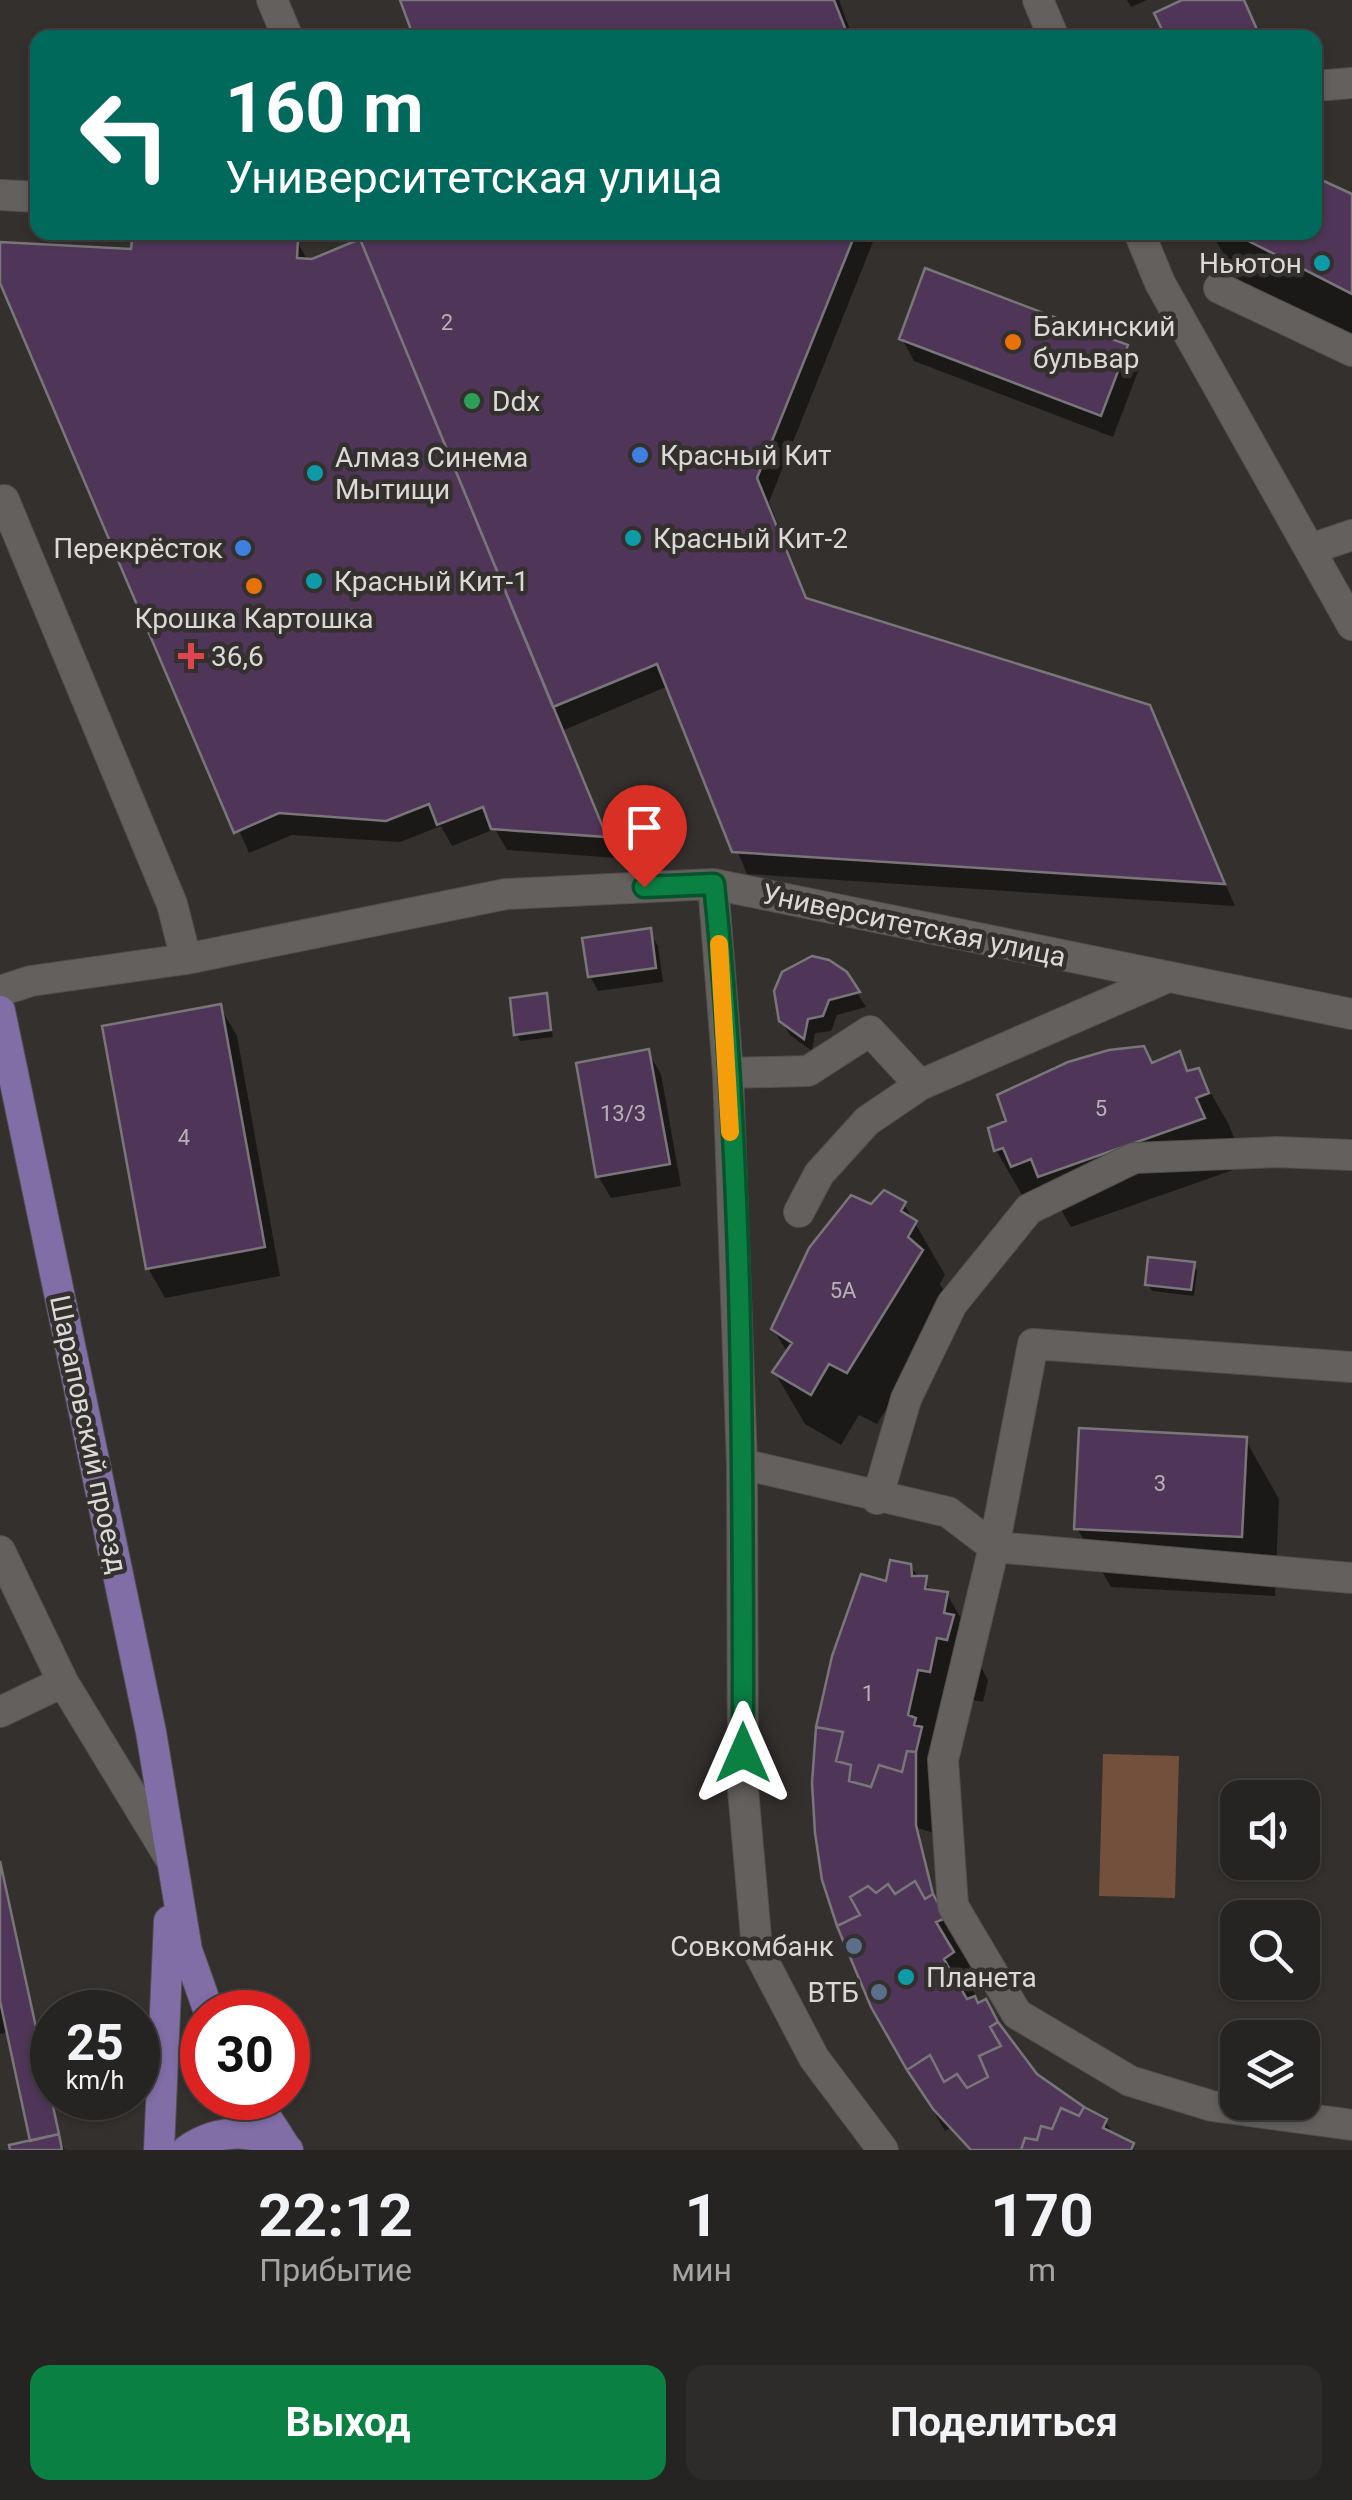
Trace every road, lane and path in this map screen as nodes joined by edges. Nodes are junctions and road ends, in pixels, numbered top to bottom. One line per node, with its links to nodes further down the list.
1 (272, 0): 3 (street)
2 (1038, 0): 4 (street)
3 (285, 30)
4 (1051, 30)
5 (1352, 83): 6 (street)
6 (1322, 85)
7 (0, 195): 8 (street)
8 (30, 197)
9 (1141, 240): 14 (street)
10 (1219, 288): 11 (street)
11 (1352, 352)
12 (4, 500): 17 (street)
13 (1352, 535): 14 (street)
14 (1312, 549): 15 (street)
15 (1352, 626)
16 (714, 884): 17 (street, Университетская улица); 18 (street, Университетская улица); 22 (street)
17 (186, 960): 19 (street, Университетская улица)
18 (1168, 977): 21 (street, Университетская улица); 23 (street)
19 (0, 991)
20 (0, 1011): 34 (main road, Шараповский проезд)
21 (1352, 1014)
22 (728, 1073): 23 (street); 27 (street)
23 (920, 1085): 25 (street)
24 (1352, 1155): 28 (street)
25 (799, 1212)
26 (1352, 1367): 29 (street)
27 (742, 1464): 28 (street); 41 (street)
28 (876, 1499): 29 (street)
29 (994, 1547): 31 (street); 37 (street)
30 (0, 1552): 32 (street)
31 (1352, 1578)
32 (62, 1682): 33 (street); 34 (street)
33 (0, 1712)
34 (170, 1858): 35 (main road); 38 (main road)
35 (201, 1990)
36 (268, 2120): 40 (main road)
37 (1352, 2125)
38 (160, 2150)
39 (186, 2150): 40 (main road)
40 (288, 2150)
41 (883, 2150)

